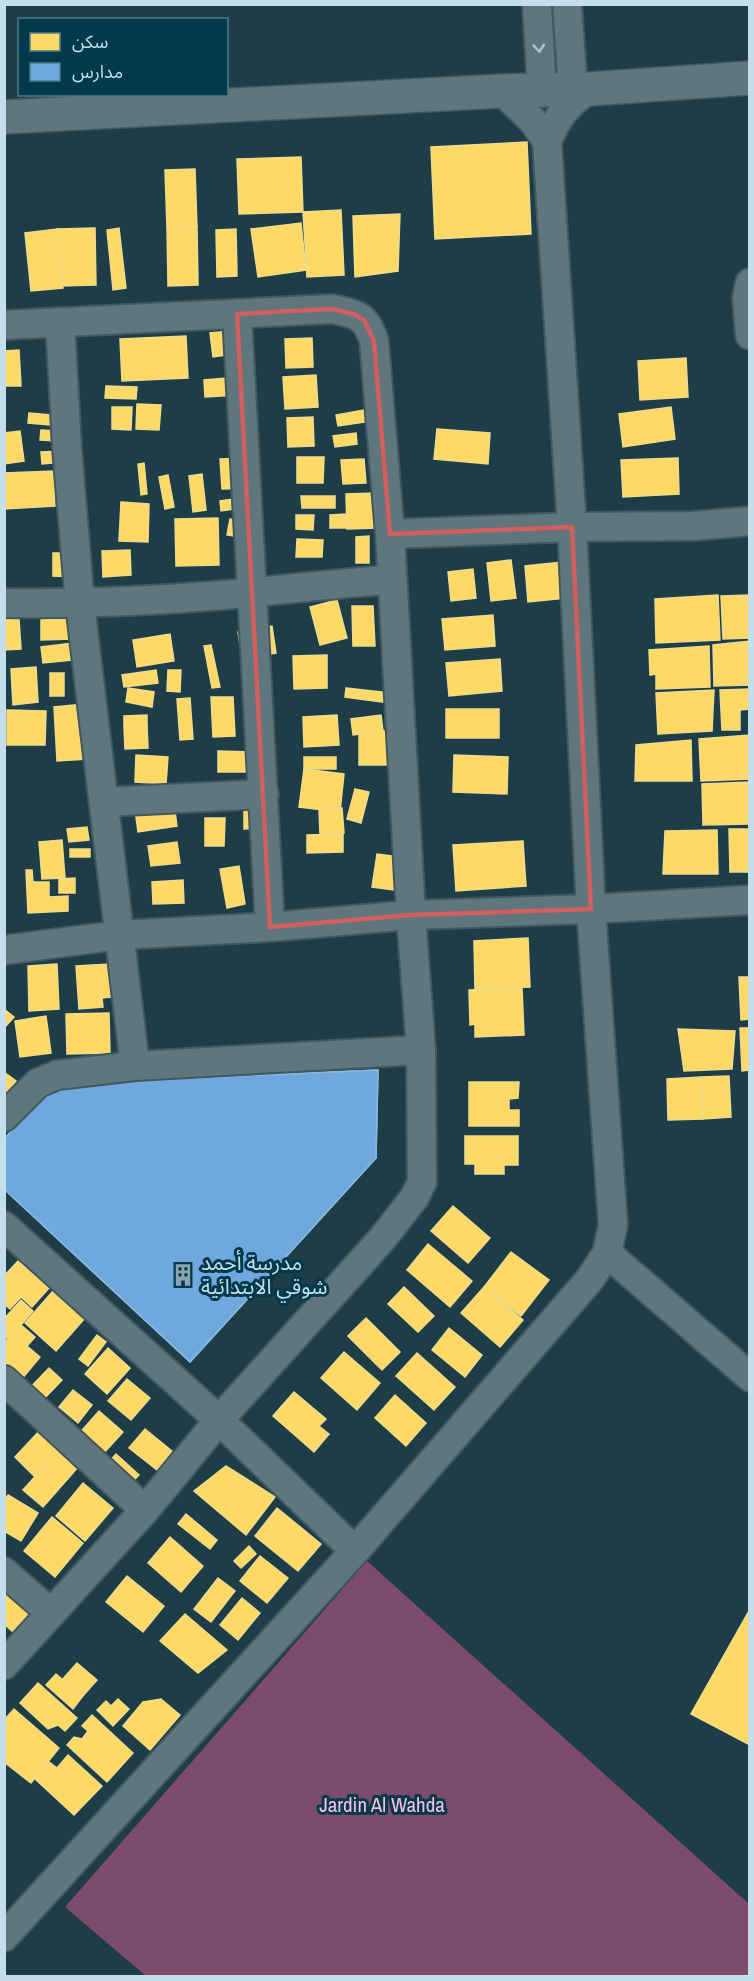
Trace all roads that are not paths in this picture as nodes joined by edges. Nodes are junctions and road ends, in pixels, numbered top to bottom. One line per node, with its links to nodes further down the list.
1 (537, 4): 4 (street, one-way to 4)
2 (567, 4): 4 (street)
3 (750, 78): 4 (main road)
4 (568, 90): 5 (main road); 7 (street)
5 (502, 91): 6 (main road); 7 (street)
6 (4, 117)
7 (547, 141): 14 (street)
8 (750, 284): 12 (street)
9 (237, 314): 10 (street); 15 (street); 17 (street)
10 (60, 322): 11 (street); 19 (street)
11 (4, 325)
12 (750, 335)
13 (750, 521): 14 (street)
14 (572, 527): 15 (street); 23 (street)
15 (390, 534): 16 (street)
16 (392, 580): 17 (street); 24 (street)
17 (252, 592): 19 (street); 20 (street)
18 (4, 603): 19 (street)
19 (80, 604): 21 (street)
20 (264, 794): 21 (street); 25 (street)
21 (104, 802): 26 (street)
22 (750, 900): 23 (street)
23 (591, 909): 24 (street); 32 (street)
24 (411, 915): 25 (street); 28 (street)
25 (270, 927): 26 (street)
26 (120, 935): 27 (street); 29 (street)
27 (4, 950)
28 (421, 1050): 29 (street); 35 (street)
29 (135, 1066): 30 (street)
30 (4, 1117)
31 (4, 1226): 35 (street)
32 (607, 1253): 33 (street); 37 (street)
33 (750, 1377)
34 (4, 1380): 36 (street)
35 (219, 1420): 36 (street); 37 (street)
36 (144, 1510): 39 (street)
37 (355, 1551): 41 (street)
38 (4, 1572): 39 (street)
39 (51, 1613): 40 (street)
40 (4, 1665)
41 (4, 1937)

